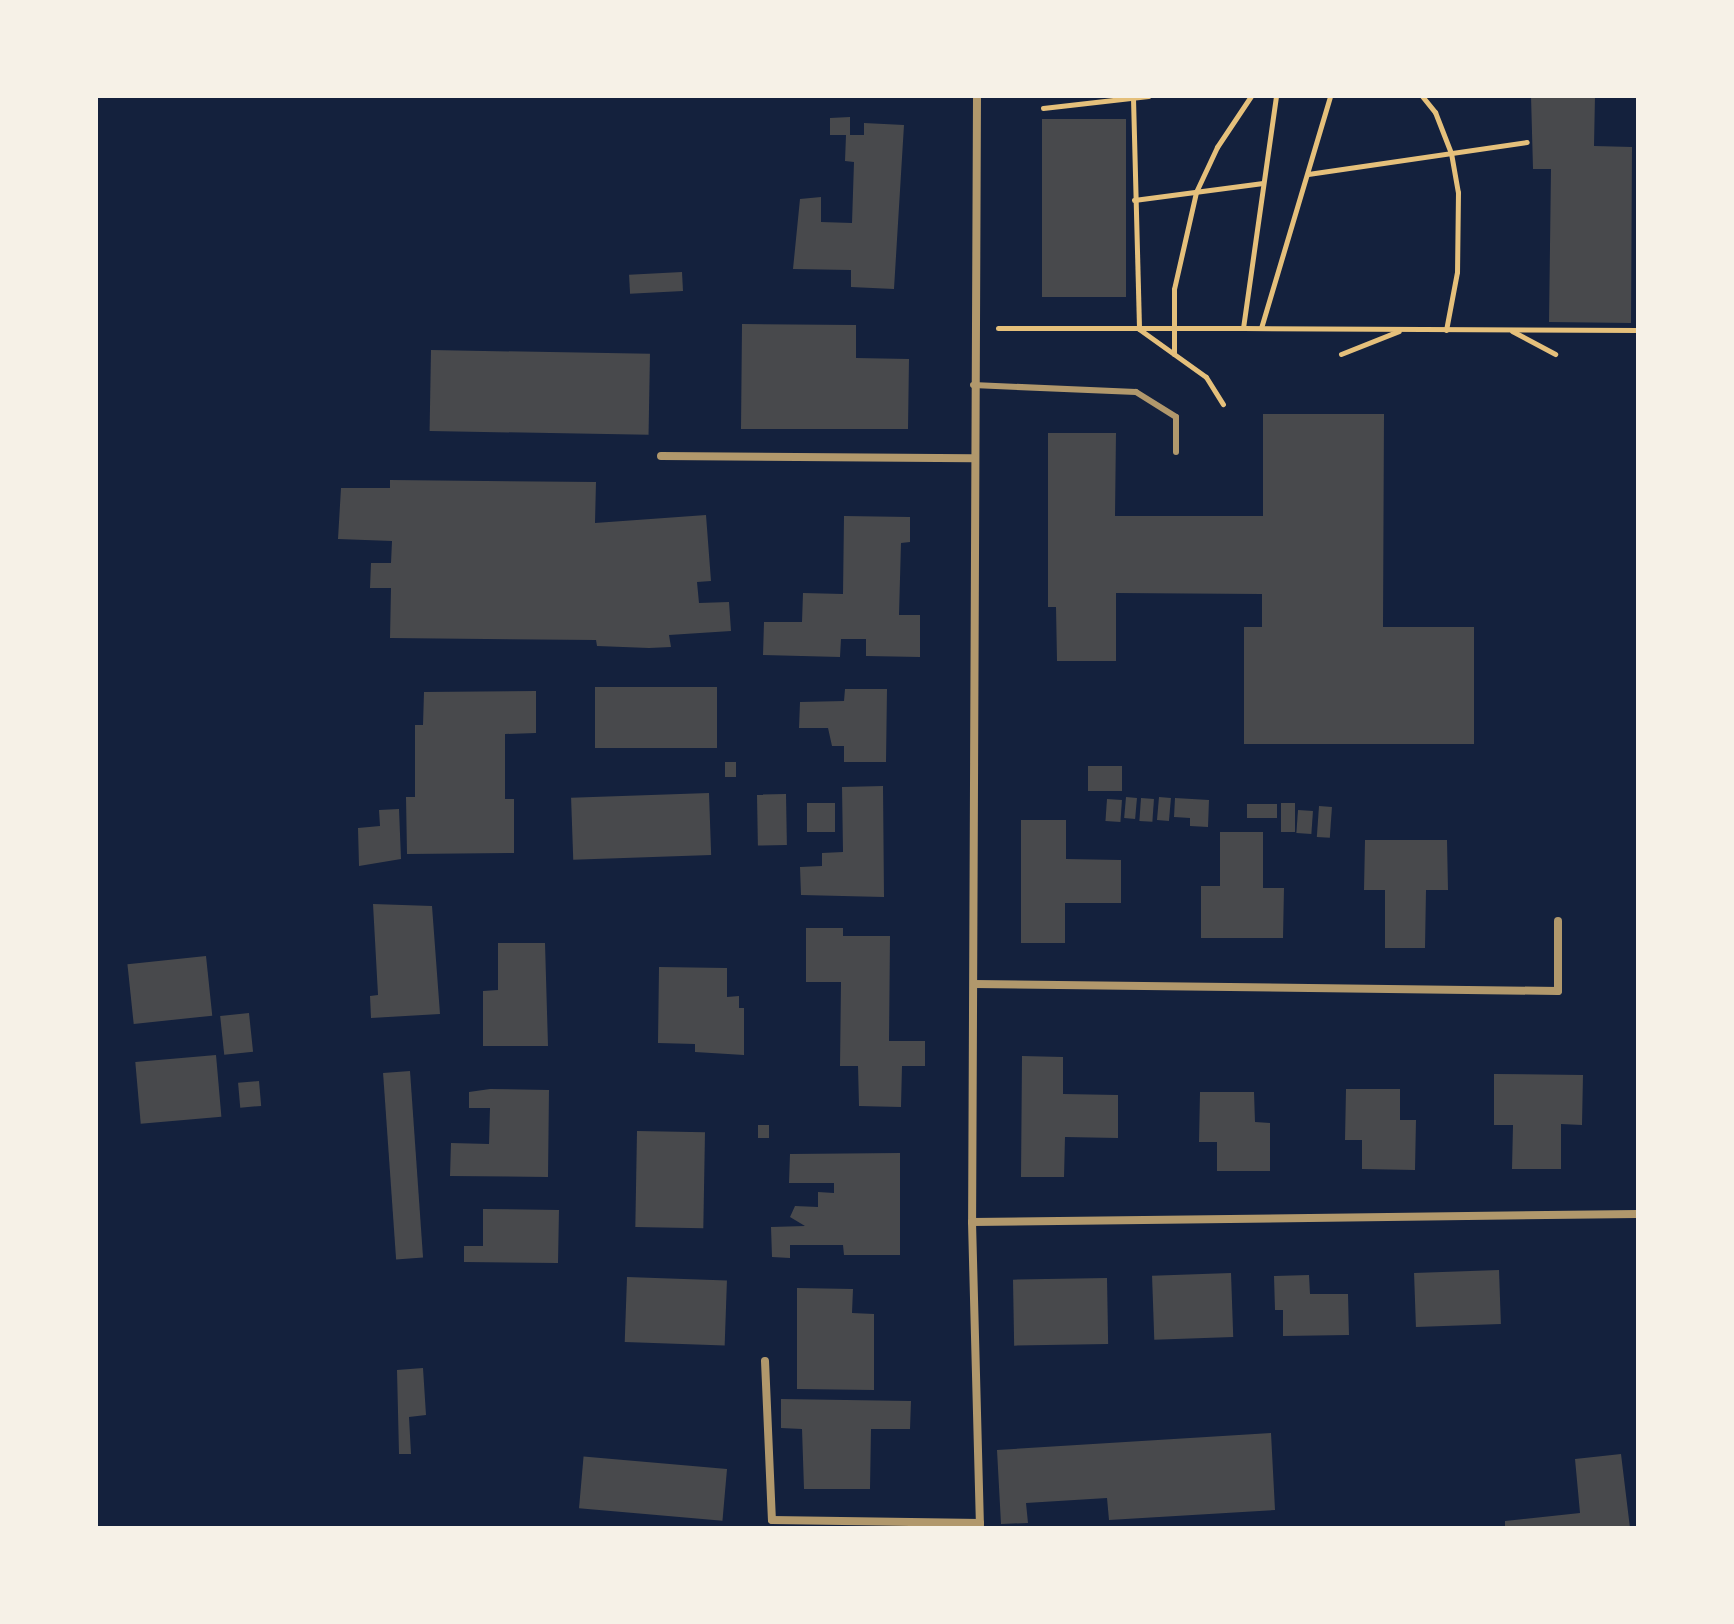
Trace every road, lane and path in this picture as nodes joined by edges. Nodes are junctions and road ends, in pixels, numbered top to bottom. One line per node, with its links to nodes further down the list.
1 (977, 96): 15 (street)
2 (1148, 96): 7 (path)
3 (1251, 96): 13 (path)
4 (1276, 96): 12 (path)
5 (1330, 96): 11 (path)
6 (1422, 96): 10 (path)
7 (1130, 97): 8 (path); 14 (path)
8 (1043, 108)
9 (1527, 142): 10 (path)
10 (1451, 153): 11 (path); 21 (path)
11 (1308, 174): 17 (path)
12 (1263, 183): 13 (path); 16 (path)
13 (1196, 192): 14 (path); 19 (path)
14 (1134, 200): 18 (path)
15 (975, 328): 18 (path); 27 (street)
16 (1243, 328): 17 (path); 19 (path)
17 (1261, 328): 20 (path)
18 (1139, 329): 19 (path); 24 (path)
19 (1177, 329): 24 (path)
20 (1402, 330): 21 (path); 25 (path)
21 (1446, 330): 22 (path)
22 (1511, 330): 23 (path); 26 (path)
23 (1638, 330)
24 (1174, 354): 28 (path)
25 (1341, 354)
26 (1555, 354)
27 (973, 385): 29 (lane); 31 (street)
28 (1223, 404)
29 (1176, 452)
30 (661, 456): 31 (street)
31 (973, 458): 33 (street)
32 (1558, 921): 33 (street)
33 (974, 984): 35 (street)
34 (1638, 1214): 35 (street)
35 (972, 1222): 37 (street)
36 (765, 1361): 37 (street)
37 (980, 1525)

